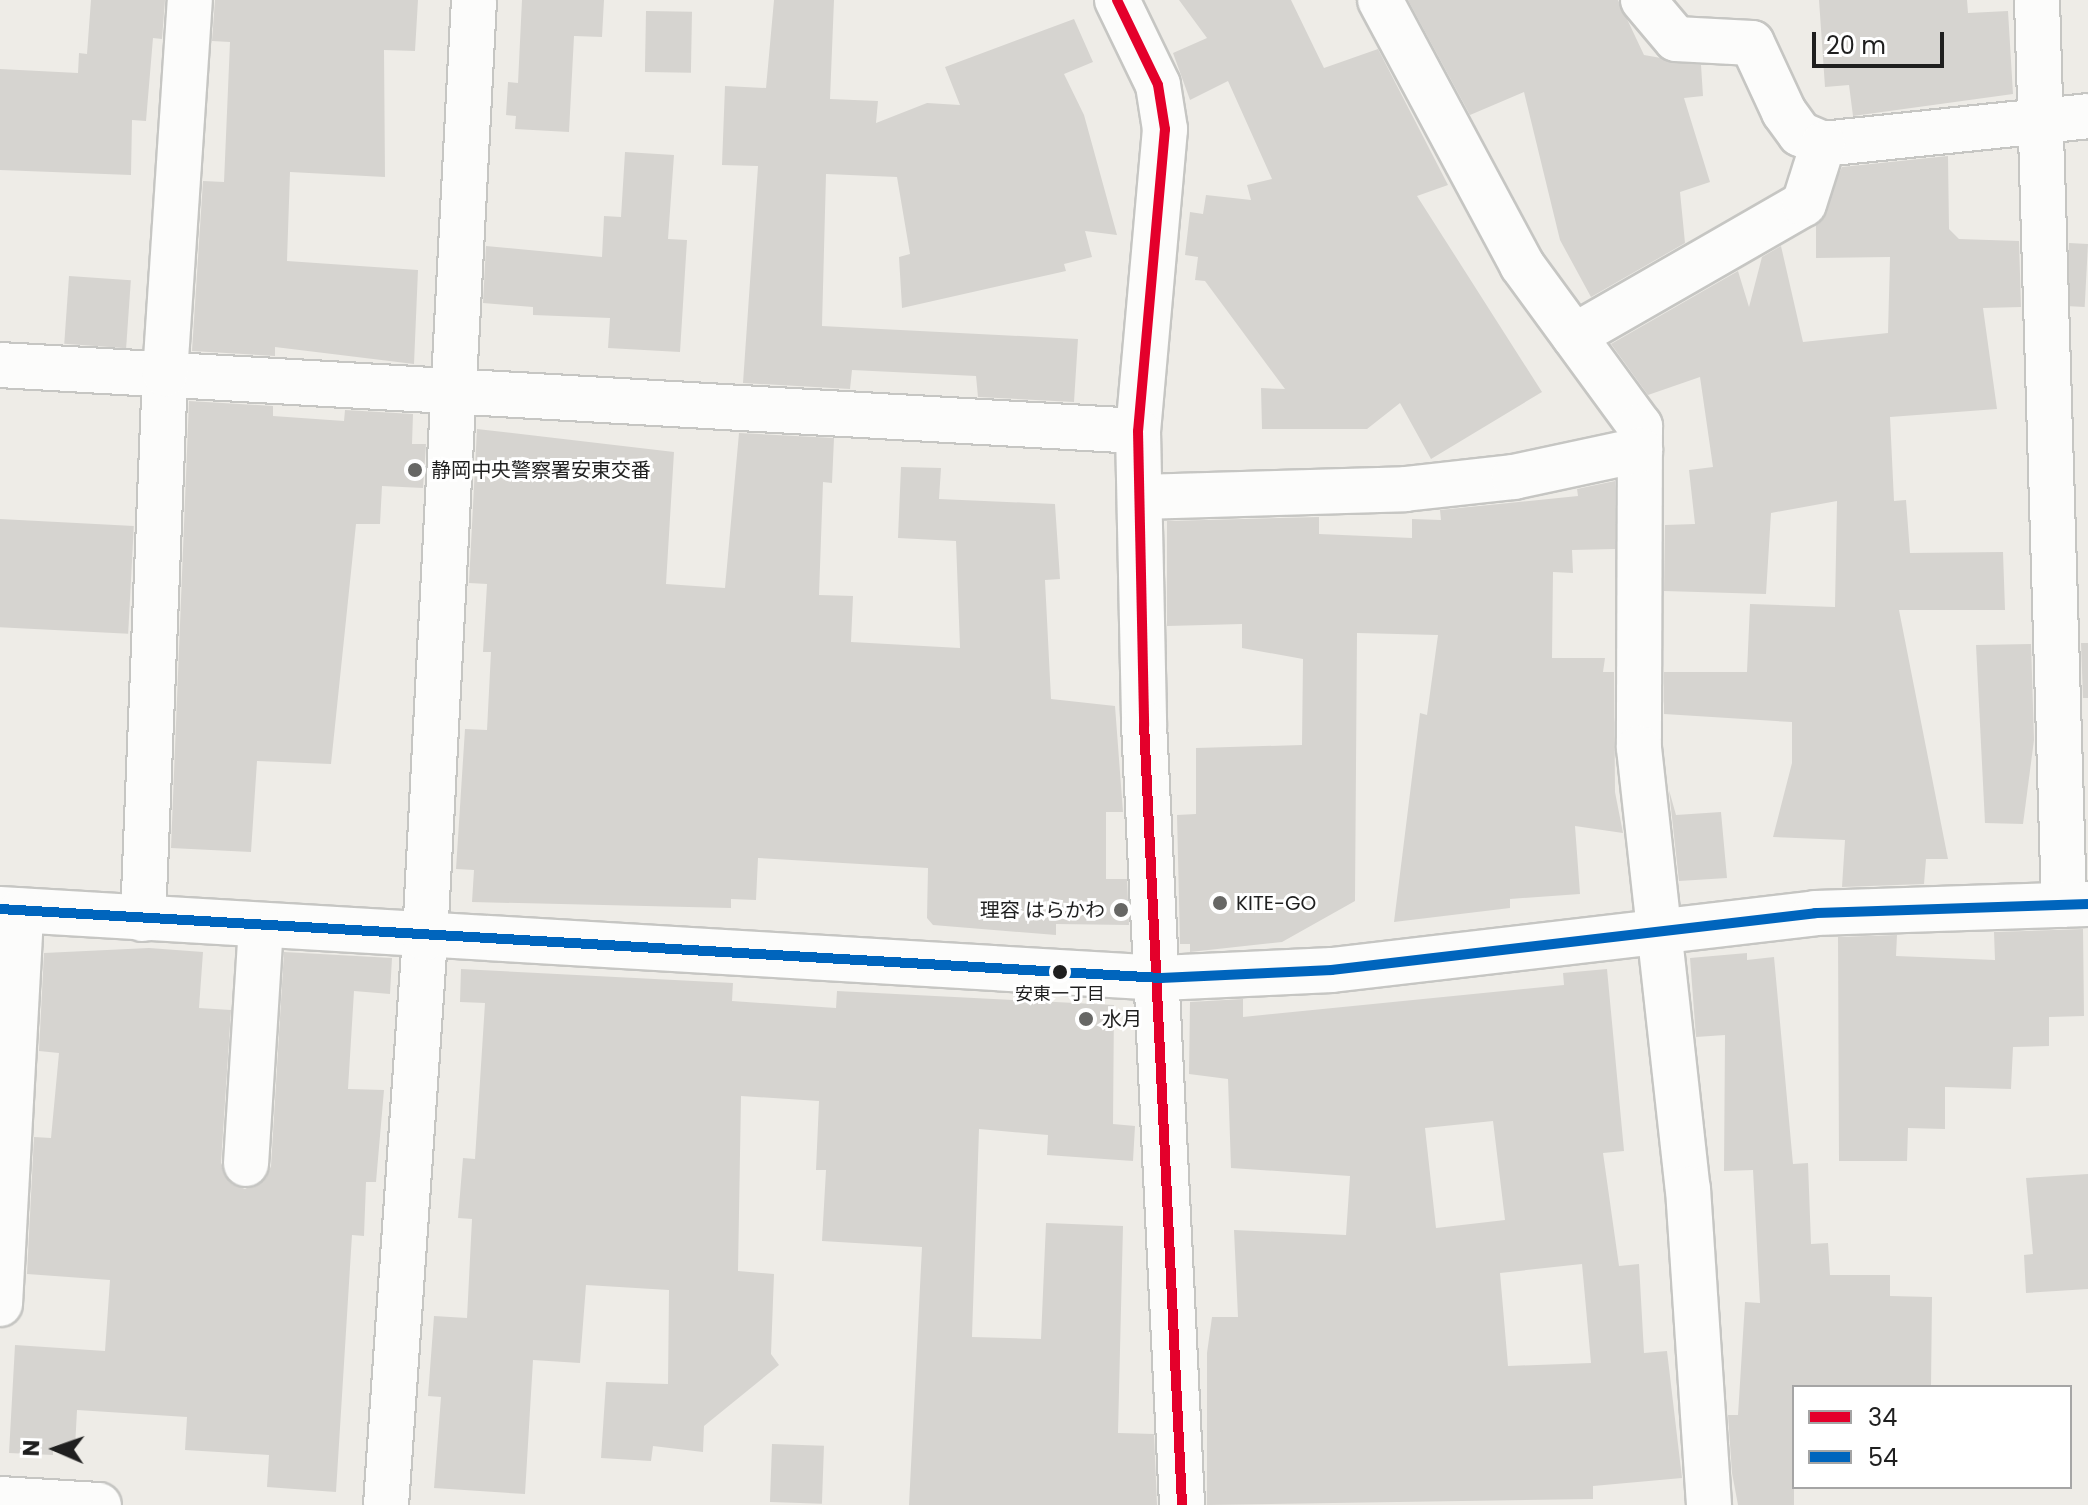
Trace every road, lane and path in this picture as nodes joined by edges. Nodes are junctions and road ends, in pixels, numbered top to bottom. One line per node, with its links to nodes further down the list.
1 (190, 0): 12 (street)
2 (474, 0): 13 (street)
3 (1117, 0): 14 (street)
4 (1643, 0): 9 (street)
5 (2037, 0): 8 (street)
6 (1397, 5): 10 (street)
7 (2088, 116): 8 (street)
8 (2038, 119): 9 (street); 17 (street)
9 (1823, 144): 10 (street)
10 (1574, 336): 15 (street)
11 (0, 365): 12 (street)
12 (165, 374): 13 (street); 19 (street)
13 (451, 391): 14 (street); 22 (street)
14 (1138, 431): 16 (street)
15 (1640, 450): 16 (street); 21 (street)
16 (1140, 497): 23 (street)
17 (2076, 904): 21 (street)
18 (10, 910): 19 (street); 25 (street)
19 (143, 919): 20 (street)
20 (261, 927): 22 (street); 24 (street)
21 (1659, 927): 23 (street); 30 (street)
22 (425, 938): 23 (street); 28 (street)
23 (1161, 978): 29 (street)
24 (246, 1164)
25 (0, 1304)
26 (0, 1499): 27 (street)
27 (99, 1505)
28 (386, 1505)
29 (1182, 1505)
30 (1709, 1505)

